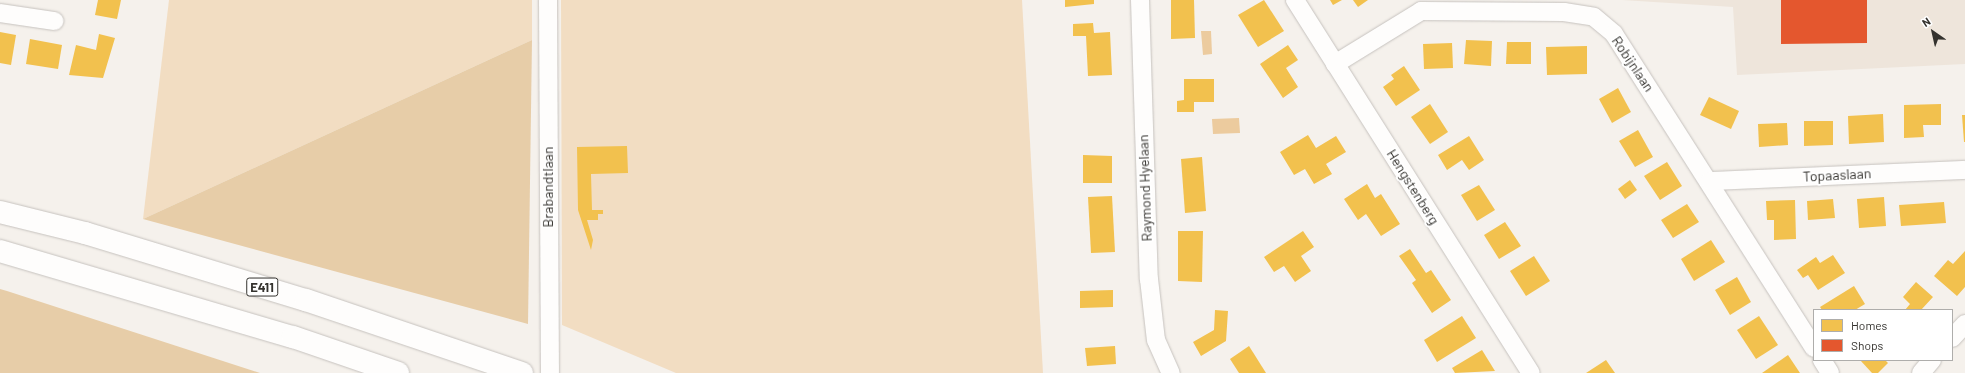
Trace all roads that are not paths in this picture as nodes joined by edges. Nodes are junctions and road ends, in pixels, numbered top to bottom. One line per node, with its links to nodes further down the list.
1 (548, 0): 18 (street, Brabandtlaan)
2 (1140, 0): 19 (street, Raymond Hyelaan)
3 (1295, 0): 6 (street, Hengstenberg)
4 (0, 13): 5 (street)
5 (54, 20)
6 (1335, 64): 8 (street, Robijnlaan); 20 (street, Hengstenberg)
7 (1965, 170): 8 (street, Topaaslaan)
8 (1710, 181): 13 (street, Robijnlaan)
9 (0, 212): 17 (highway, E411)
10 (0, 252): 16 (highway)
11 (1965, 324): 12 (street)
12 (1953, 337)
13 (1813, 346)
14 (1823, 361): 21 (street)
15 (1931, 361): 22 (street)
16 (398, 373)
17 (522, 373)
18 (550, 373)
19 (1171, 373)
20 (1531, 373)
21 (1830, 373)
22 (1921, 373)

